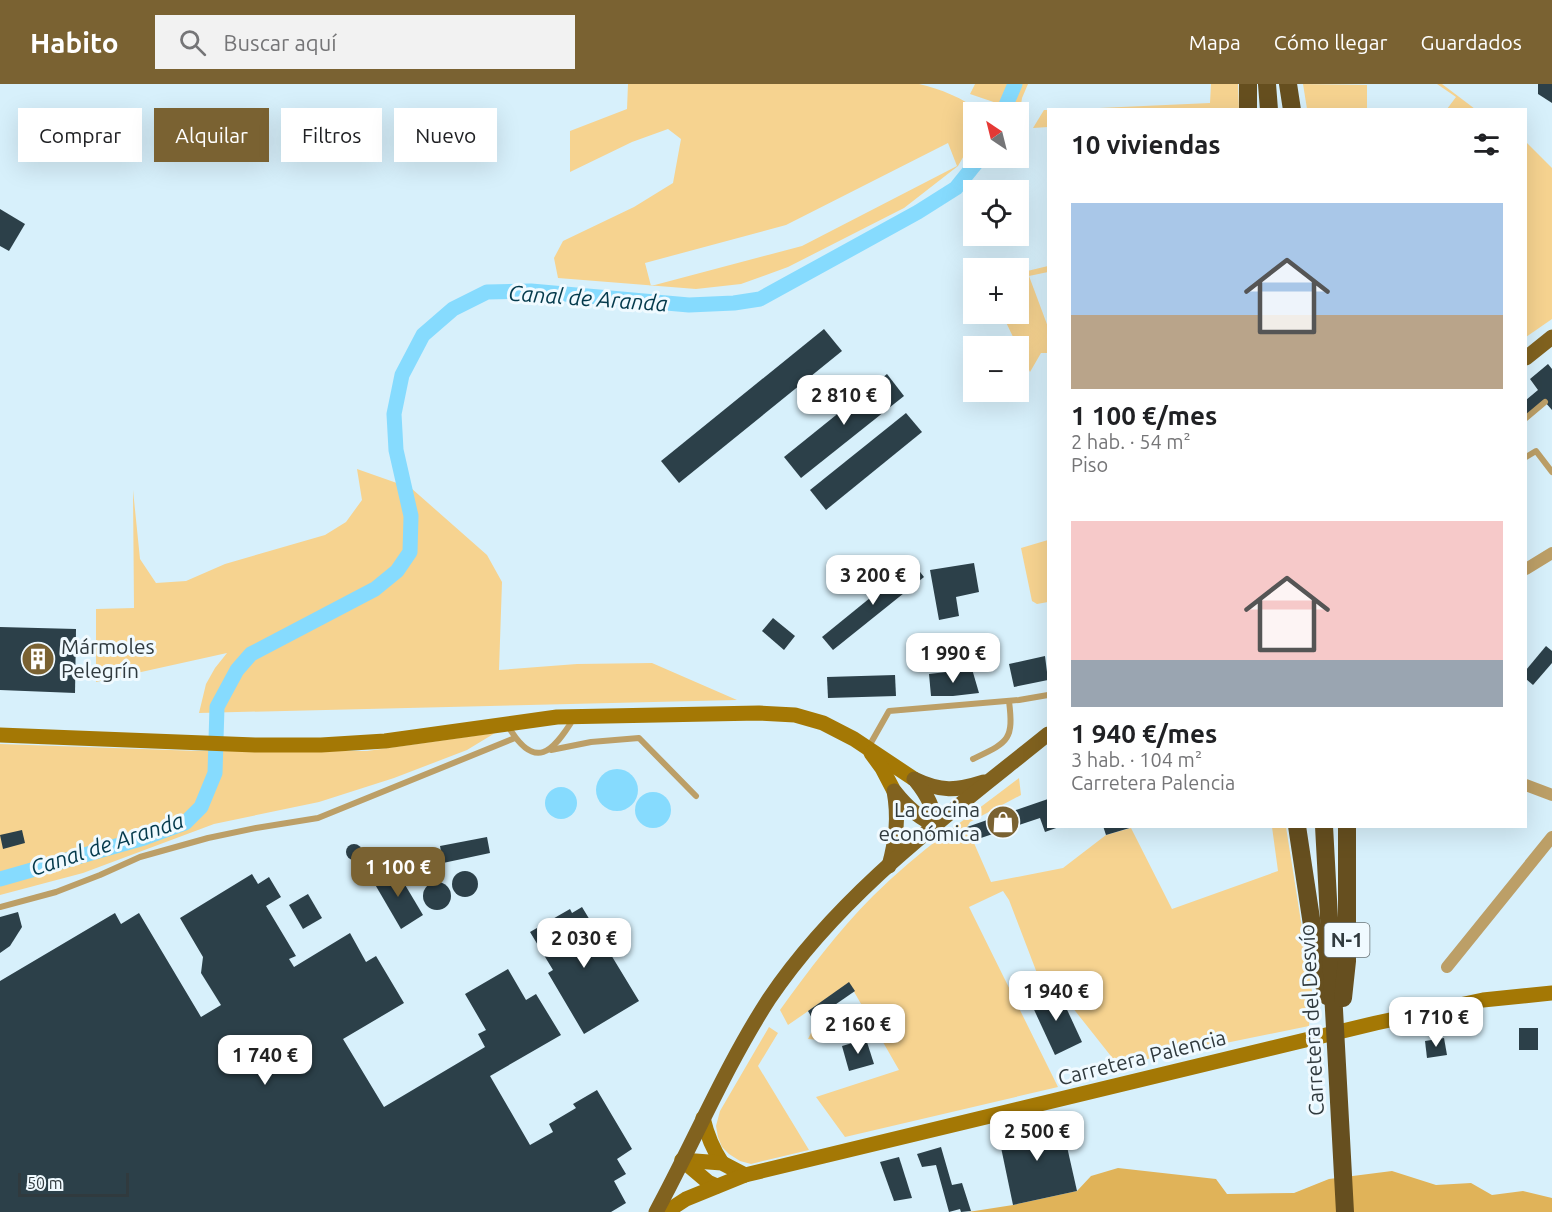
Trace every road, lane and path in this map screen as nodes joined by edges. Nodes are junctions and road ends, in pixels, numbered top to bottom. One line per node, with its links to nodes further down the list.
1 (1248, 84): 4 (highway)
2 (1267, 84): 5 (highway)
3 (1288, 84): 6 (highway)
4 (1248, 108)
5 (1269, 108)
6 (1292, 108)
7 (1552, 337): 8 (main road)
8 (1527, 357)
9 (1545, 402): 10 (lane)
10 (1527, 417)
11 (1527, 456): 12 (lane)
12 (1552, 472)
13 (1552, 553): 14 (street)
14 (1527, 568)
15 (1047, 695): 16 (lane)
16 (1009, 701): 22 (lane); 24 (lane)
17 (575, 716): 18 (street); 22 (street); 23 (lane)
18 (506, 723): 19 (street); 21 (lane)
19 (0, 735)
20 (1047, 735): 26 (main road)
21 (515, 738): 23 (lane); 37 (lane)
22 (868, 749): 25 (street); 28 (street)
23 (551, 750): 30 (lane)
24 (973, 759)
25 (914, 779): 26 (main road); 31 (main road)
26 (993, 779): 31 (main road)
27 (1527, 785): 29 (street)
28 (894, 791): 31 (main road); 36 (main road)
29 (1552, 795)
30 (696, 796)
31 (936, 825): 36 (main road)
32 (1297, 828): 40 (highway, N-1)
33 (1324, 828): 40 (highway, Carretera del Desvío / N-1)
34 (1347, 828): 41 (highway, N-1)
35 (1552, 837): 38 (street)
36 (889, 866): 42 (main road)
37 (0, 907)
38 (1447, 967)
39 (1552, 993): 45 (street, Carretera Palencia)
40 (1337, 1032): 41 (highway, Carretera del Desvío)
41 (1337, 1054): 49 (highway, Carretera del Desvío / N-1)
42 (703, 1118): 43 (main road); 44 (street)
43 (682, 1160): 44 (street); 46 (street); 47 (main road)
44 (722, 1163): 45 (street)
45 (745, 1175): 46 (street, Carretera Palencia)
46 (717, 1186): 48 (street, Carretera Palencia)
47 (656, 1212)
48 (666, 1212)
49 (1345, 1212)

